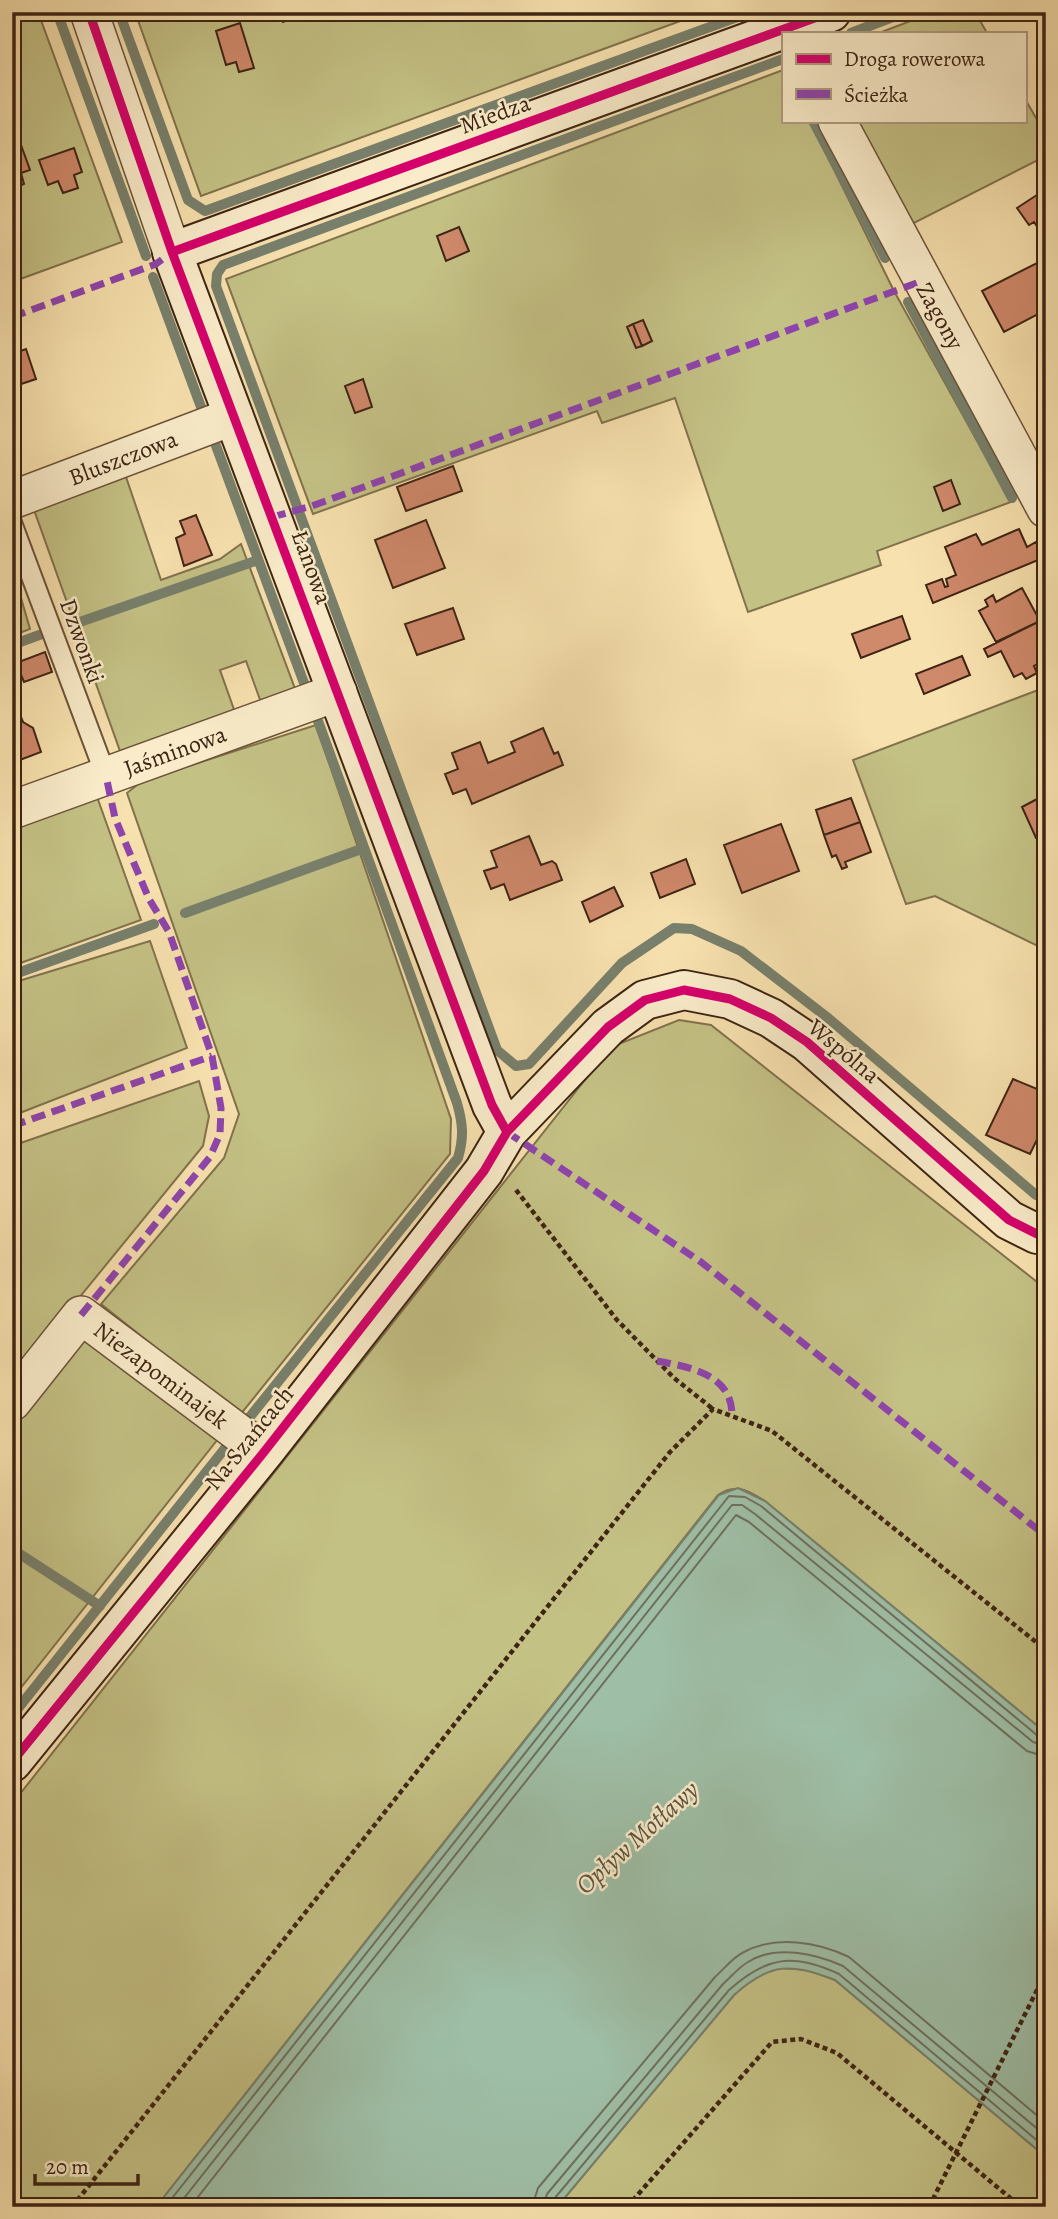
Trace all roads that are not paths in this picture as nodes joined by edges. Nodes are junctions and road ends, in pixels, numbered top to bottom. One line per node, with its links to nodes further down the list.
1 (89, 12): 4 (street, Łanowa)
2 (831, 12): 4 (street, Miedza)
3 (838, 122): 7 (street, Zagony)
4 (173, 252): 5 (street, Łanowa)
5 (234, 416): 6 (street, Bluszczowa); 9 (street, Łanowa)
6 (12, 500)
7 (1046, 509)
8 (12, 523): 10 (lane, Dzwonki)
9 (338, 692): 10 (street, Jaśminowa); 12 (street, Łanowa)
10 (106, 776): 11 (street, Jaśminowa)
11 (12, 810)
12 (507, 1132): 13 (street, Wspólna); 15 (street, Na Szańcach)
13 (1046, 1235)
14 (12, 1402): 15 (street, Niezapominajek)
15 (264, 1452): 16 (street, Na Szańcach)
16 (12, 1762)

